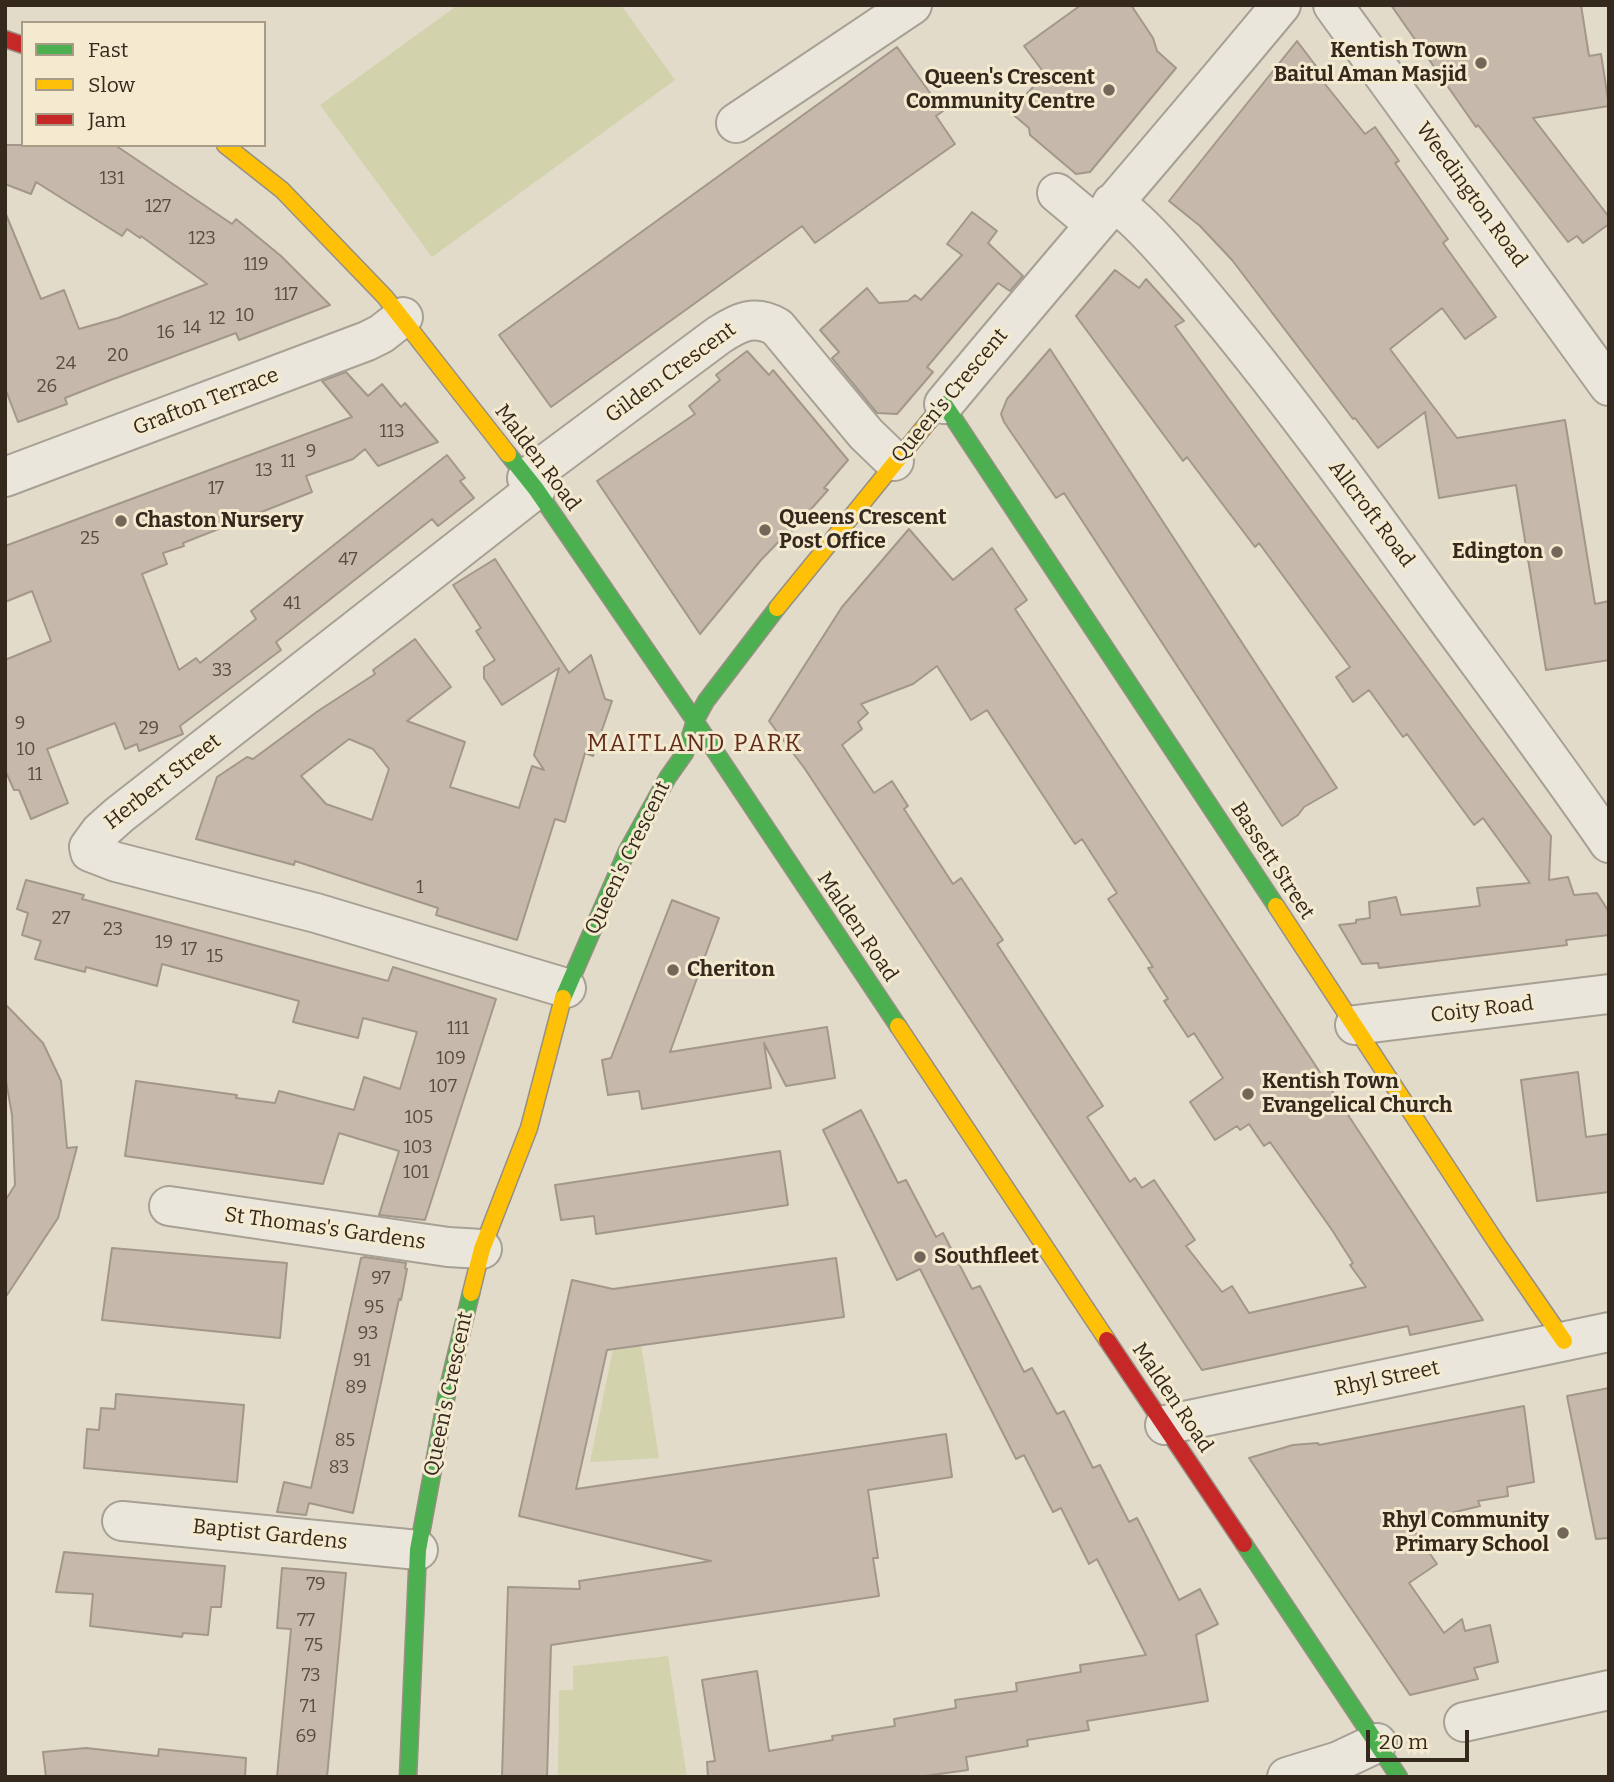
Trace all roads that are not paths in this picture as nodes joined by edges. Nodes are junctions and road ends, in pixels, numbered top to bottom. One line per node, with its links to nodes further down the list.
1 (912, 5): 4 (street)
2 (1281, 5): 7 (street, Queen's Crescent)
3 (1333, 5): 9 (street, Weedington Road)
4 (736, 123)
5 (228, 147): 8 (street, Malden Road)
6 (1056, 193): 7 (street, Allcroft Road)
7 (1103, 214): 10 (street, Queen's Crescent); 15 (street, Allcroft Road)
8 (403, 317): 12 (street, Grafton Terrace); 13 (street, Malden Road)
9 (1609, 386)
10 (944, 404): 11 (street, Queen's Crescent); 18 (street, Bassett Street)
11 (894, 461): 13 (street, Gilden Crescent); 14 (street, Queen's Crescent)
12 (7, 472)
13 (532, 483): 14 (street, Malden Road); 16 (street, Herbert Street)
14 (695, 721): 16 (street, Queen's Crescent); 23 (street, Malden Road)
15 (1609, 843)
16 (566, 988): 20 (street, Queen's Crescent)
17 (1609, 994): 18 (street, Coity Road)
18 (1355, 1025): 22 (street, Bassett Street)
19 (169, 1206): 20 (street, St Thomas's Gardens)
20 (482, 1249): 25 (street, Queen's Crescent)
21 (1609, 1332): 22 (street, Rhyl Street)
22 (1564, 1341): 23 (street, Rhyl Street)
23 (1165, 1425): 28 (street, Malden Road)
24 (122, 1521): 25 (street, Baptist Gardens)
25 (418, 1550): 29 (street, Queen's Crescent)
26 (1609, 1690): 27 (street)
27 (1464, 1722)
28 (1377, 1743): 30 (street); 31 (street, Malden Road)
29 (408, 1777)
30 (1287, 1777)
31 (1399, 1777)

